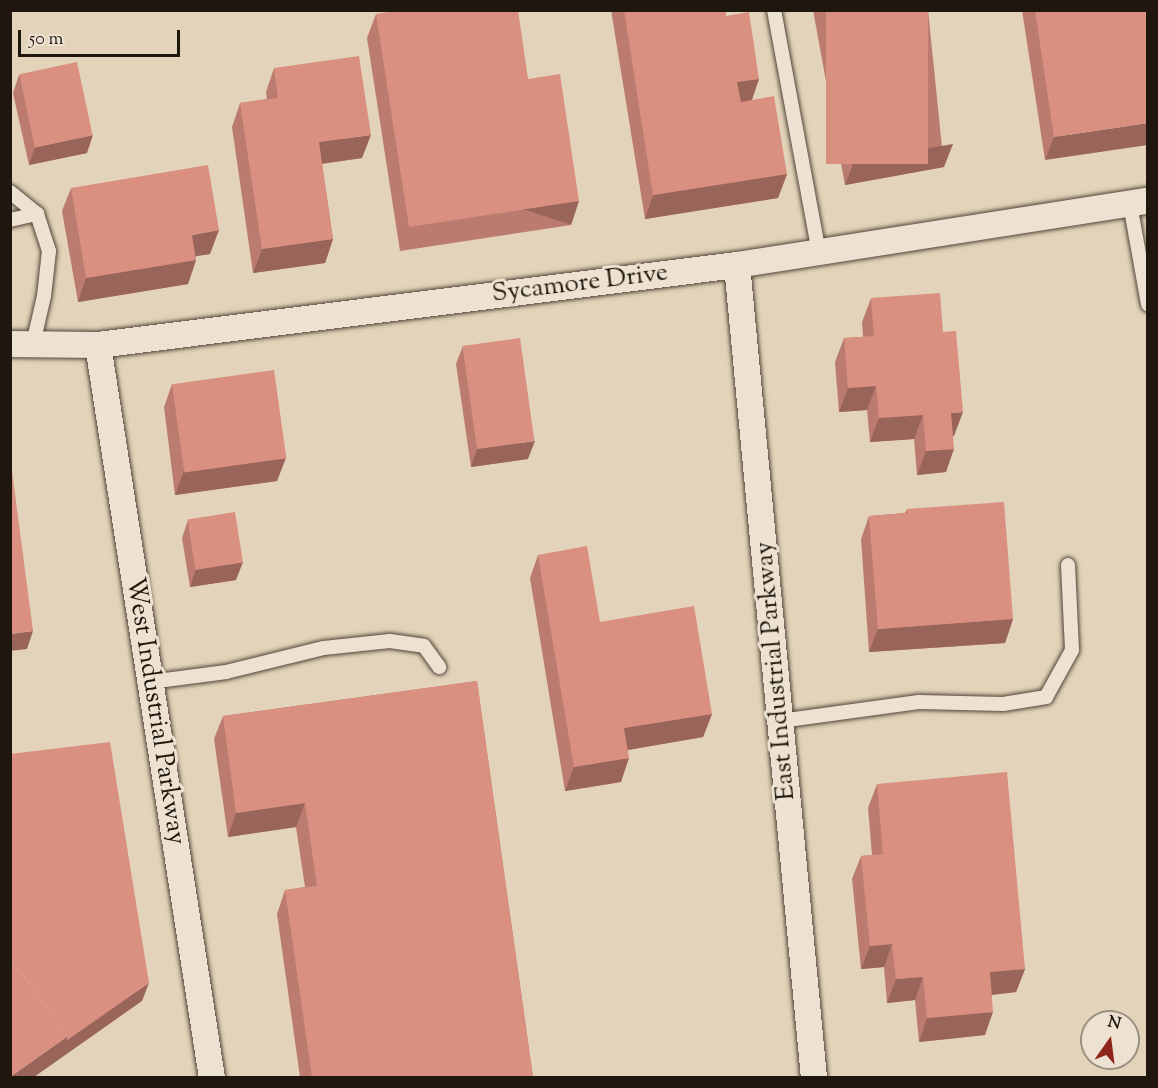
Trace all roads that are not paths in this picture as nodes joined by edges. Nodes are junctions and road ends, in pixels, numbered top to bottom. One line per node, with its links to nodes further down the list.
1 (774, 10): 6 (lane)
2 (10, 192): 4 (lane)
3 (1139, 203): 6 (street, Sycamore Drive); 8 (lane)
4 (37, 214): 5 (lane); 9 (lane)
5 (10, 220)
6 (819, 252): 7 (street, Sycamore Drive)
7 (737, 265): 10 (street, Sycamore Drive); 14 (street, East Industrial Parkway)
8 (1148, 304)
9 (22, 344): 10 (street, Sycamore Drive)
10 (98, 345): 13 (street, West Industrial Parkway)
11 (1068, 565): 14 (lane)
12 (439, 666): 13 (lane)
13 (150, 682): 15 (street, West Industrial Parkway)
14 (780, 721): 16 (street, East Industrial Parkway)
15 (212, 1077)
16 (814, 1077)

